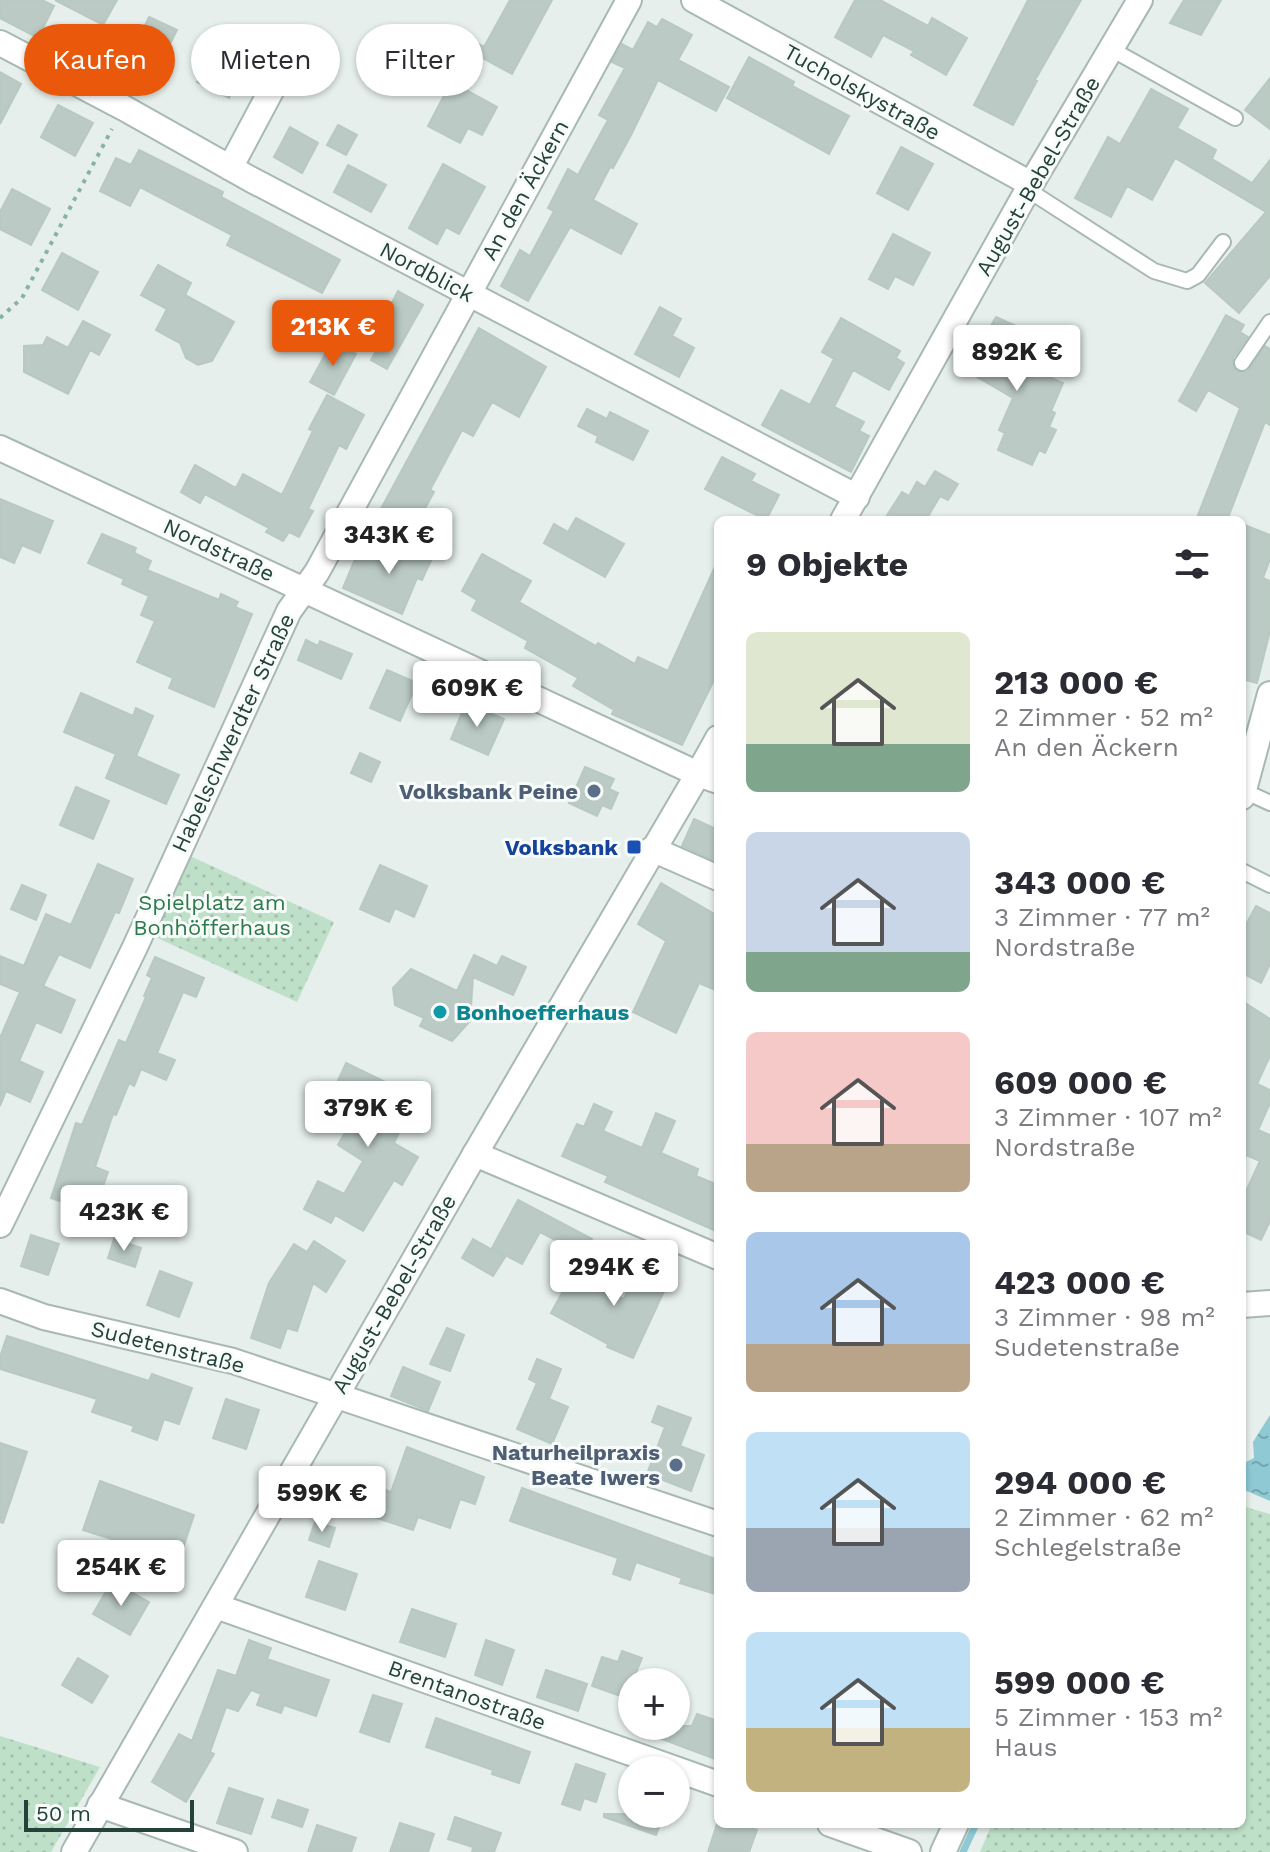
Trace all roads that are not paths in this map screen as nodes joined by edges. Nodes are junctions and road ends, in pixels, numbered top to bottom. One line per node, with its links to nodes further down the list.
1 (629, 0): 11 (street, An den Äckern)
2 (694, 0): 9 (street, Tucholskystraße)
3 (1140, 0): 5 (street, August-Bebel-Straße)
4 (0, 43): 8 (street, Nordblick)
5 (1111, 49): 7 (lane); 9 (street, August-Bebel-Straße)
6 (268, 96): 8 (street)
7 (1235, 118)
8 (230, 168): 11 (street, Nordblick)
9 (1029, 187): 10 (lane); 15 (street, August-Bebel-Straße)
10 (1223, 242)
11 (468, 293): 15 (street, Nordblick); 17 (street, An den Äckern)
12 (1270, 322): 13 (lane)
13 (1242, 363)
14 (0, 448): 17 (street, Nordstraße)
15 (857, 497): 16 (street, August-Bebel-Straße)
16 (845, 516)
17 (304, 590): 20 (street, Nordstraße); 29 (street, Habelschwerdter Straße)
18 (1270, 694): 21 (street)
19 (714, 754): 20 (street, August-Bebel-Straße)
20 (708, 778): 24 (street, August-Bebel-Straße)
21 (1246, 783)
22 (1246, 795): 23 (lane)
23 (1270, 803)
24 (652, 849): 26 (street); 28 (street, August-Bebel-Straße)
25 (1246, 873): 27 (lane)
26 (714, 876)
27 (1270, 885)
28 (475, 1154): 30 (street); 34 (street, August-Bebel-Straße)
29 (0, 1225)
30 (714, 1255)
31 (0, 1301): 34 (street, Sudetenstraße)
32 (1270, 1303): 33 (street)
33 (1246, 1305)
34 (335, 1395): 35 (street, Sudetenstraße); 36 (street, August-Bebel-Straße)
35 (714, 1523)
36 (216, 1606): 37 (street, Brentanostraße); 38 (street, August-Bebel-Straße)
37 (714, 1783)
38 (100, 1805): 41 (street, August-Bebel-Straße); 42 (street)
39 (841, 1828): 43 (street)
40 (954, 1828): 44 (street)
41 (74, 1852)
42 (235, 1852)
43 (909, 1852)
44 (943, 1852)

